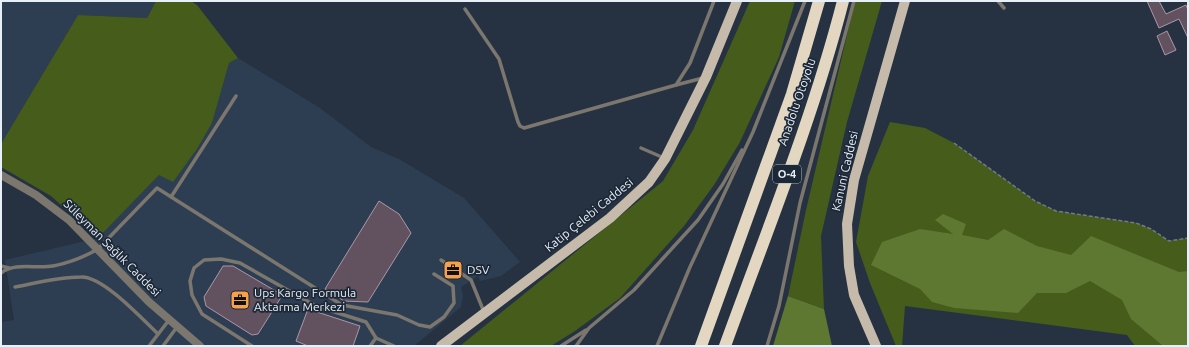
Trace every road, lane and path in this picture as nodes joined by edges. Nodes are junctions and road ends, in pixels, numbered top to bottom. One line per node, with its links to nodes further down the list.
1 (714, 1): 12 (lane)
2 (736, 1): 11 (main road, Katip Çelebi Caddesi)
3 (805, 1): 14 (lane)
4 (819, 1): 44 (highway, Anadolu Otoyolu / O-4)
5 (843, 1): 45 (highway, Anadolu Otoyolu / O-4)
6 (854, 1): 46 (lane)
7 (905, 1): 47 (main road, Kanuni Caddesi)
8 (998, 1): 9 (lane)
9 (1004, 8)
10 (465, 9): 12 (lane)
11 (706, 77): 12 (lane); 17 (main road, Katip Çelebi Caddesi)
12 (676, 85)
13 (236, 96): 19 (lane)
14 (753, 132): 31 (lane); 43 (lane)
15 (954, 143): 20 (path)
16 (641, 148): 17 (lane)
17 (665, 159): 28 (main road, Katip Çelebi Caddesi)
18 (1, 175): 21 (street, Süleyman Sağlık Caddesi)
19 (171, 197): 21 (lane); 26 (lane)
20 (1188, 238)
21 (98, 249): 24 (lane); 29 (street, Süleyman Sağlık Caddesi)
22 (441, 260): 28 (lane)
23 (1, 266): 24 (lane)
24 (10, 268): 25 (lane)
25 (1, 273)
26 (434, 274)
27 (14, 287): 32 (lane)
28 (484, 313): 40 (main road, Katip Çelebi Caddesi)
29 (169, 320): 30 (street, Süleyman Sağlık Caddesi); 32 (lane)
30 (177, 327): 35 (lane); 36 (street, Süleyman Sağlık Caddesi)
31 (589, 328): 41 (lane); 42 (lane)
32 (158, 334): 34 (lane)
33 (376, 338): 37 (lane); 38 (lane); 39 (lane)
34 (149, 346)
35 (163, 346)
36 (200, 346)
37 (252, 346)
38 (370, 346)
39 (394, 346)
40 (441, 346)
41 (561, 346)
42 (576, 346)
43 (657, 346)
44 (701, 346)
45 (725, 346)
46 (767, 346)
47 (876, 346)

